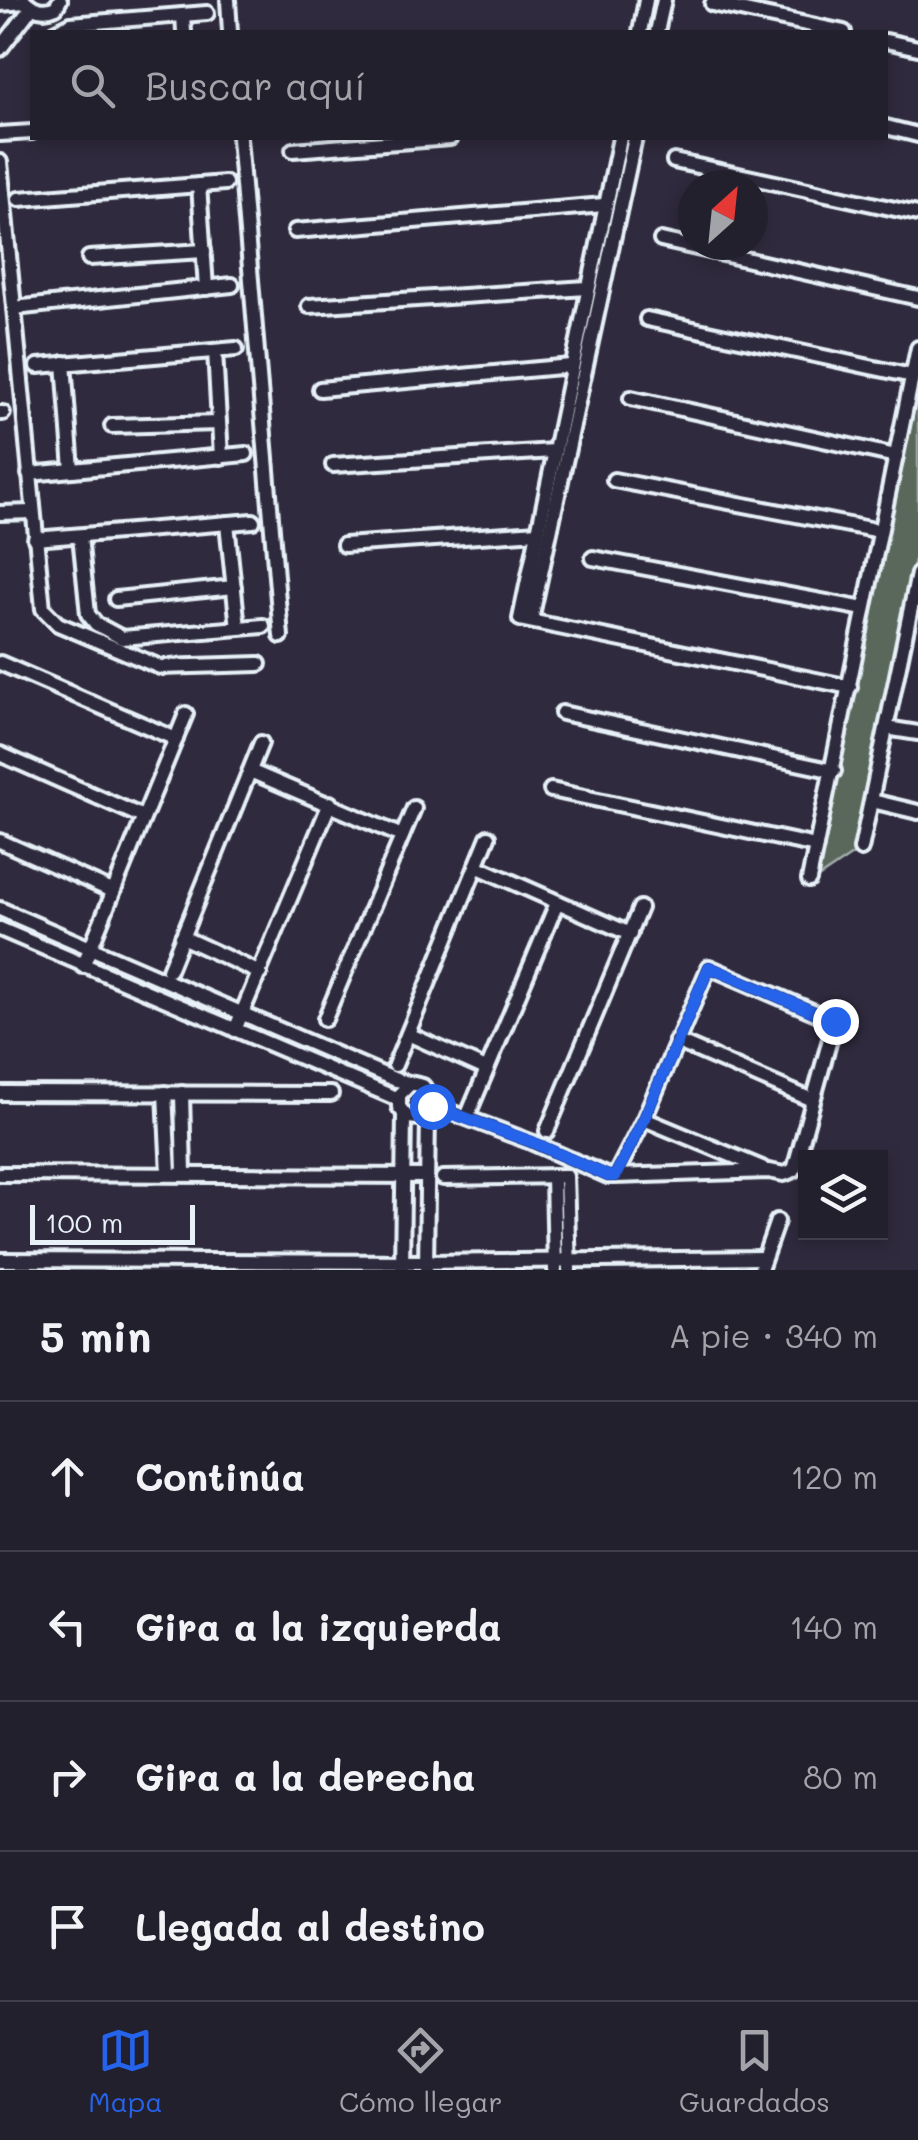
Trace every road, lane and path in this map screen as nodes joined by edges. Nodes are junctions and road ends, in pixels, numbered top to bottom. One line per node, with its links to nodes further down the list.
1 (60, 0): 5 (street)
2 (228, 0): 12 (street)
3 (646, 0): 13 (street)
4 (664, 0): 14 (street)
5 (27, 3): 6 (street); 18 (street)
6 (0, 4)
7 (712, 4): 15 (street)
8 (207, 13): 9 (street)
9 (183, 15): 10 (street); 11 (street)
10 (59, 30)
11 (184, 30)
12 (230, 30)
13 (640, 30)
14 (657, 30)
15 (835, 30)
16 (888, 41): 17 (street)
17 (918, 48)
18 (0, 49)
19 (888, 127): 22 (street)
20 (30, 132): 21 (street)
21 (0, 134)
22 (918, 134)
23 (239, 140): 86 (street)
24 (424, 140): 27 (street)
25 (620, 140): 33 (street)
26 (635, 140): 57 (street)
27 (293, 150)
28 (674, 161): 34 (street)
29 (1, 172): 44 (street)
30 (224, 182): 31 (street)
31 (199, 184): 32 (street); 37 (street)
32 (20, 199)
33 (604, 206): 35 (street); 41 (street)
34 (918, 214)
35 (296, 231)
36 (662, 240): 42 (street)
37 (204, 251): 38 (street); 40 (street)
38 (89, 258)
39 (232, 286): 40 (street)
40 (206, 288): 44 (street)
41 (587, 288): 43 (street); 53 (street)
42 (918, 298)
43 (309, 306)
44 (14, 308): 47 (street)
45 (647, 318): 54 (street)
46 (0, 348): 47 (street)
47 (16, 348): 67 (street)
48 (918, 348): 54 (street)
49 (236, 350): 50 (street)
50 (215, 351): 51 (street); 59 (street)
51 (64, 364): 52 (street); 66 (street)
52 (38, 366)
53 (571, 366): 55 (street); 56 (street)
54 (912, 376): 64 (street)
55 (320, 389)
56 (566, 390): 57 (street); 61 (street)
57 (582, 393): 83 (street)
58 (631, 398): 64 (street)
59 (219, 423): 60 (street); 63 (street)
60 (112, 426)
61 (554, 452): 65 (street); 74 (street)
62 (246, 454): 63 (street)
63 (221, 456): 66 (street)
64 (896, 456): 73 (street)
65 (333, 465)
66 (72, 470): 67 (street)
67 (28, 474): 69 (street)
68 (614, 480): 73 (street)
69 (32, 512): 70 (street); 76 (street)
70 (0, 513)
71 (253, 521): 72 (street)
72 (227, 523): 75 (street); 80 (street)
73 (880, 531): 82 (street)
74 (538, 532): 77 (street); 83 (street)
75 (80, 536): 76 (street); 85 (street)
76 (35, 539): 88 (street)
77 (344, 545)
78 (594, 558): 82 (street)
79 (917, 582): 92 (street)
80 (234, 587): 81 (street); 85 (street)
81 (116, 600)
82 (864, 610): 89 (street)
83 (531, 620): 89 (street)
84 (263, 626): 85 (street)
85 (238, 628)
86 (281, 636)
87 (0, 663): 94 (street)
88 (259, 664)
89 (850, 687): 98 (street)
90 (562, 713): 98 (street)
91 (186, 714): 94 (street)
92 (886, 728): 93 (street); 100 (street)
93 (918, 733)
94 (176, 739): 104 (street)
95 (262, 742): 97 (street)
96 (0, 754): 104 (street)
97 (250, 771): 101 (street); 118 (street)
98 (834, 771): 108 (street)
99 (551, 790): 108 (street)
100 (872, 801): 103 (street); 109 (street)
101 (330, 803): 105 (street); 122 (street)
102 (414, 808): 105 (street)
103 (918, 812)
104 (143, 817): 112 (street)
105 (402, 836): 124 (street)
106 (488, 837): 110 (street)
107 (0, 841): 112 (street)
108 (816, 846): 111 (street)
109 (862, 849)
110 (476, 866): 113 (street); 126 (street)
111 (809, 880)
112 (112, 891): 119 (street)
113 (557, 902): 117 (street); 129 (street)
114 (0, 908): 119 (street)
115 (640, 908): 117 (street)
116 (0, 929): 120 (street)
117 (630, 934): 141 (street)
118 (182, 938): 121 (street); 122 (street)
119 (90, 946): 120 (street); 123 (street)
120 (83, 966): 125 (street)
121 (168, 970)
122 (260, 973): 123 (street)
123 (241, 1012): 125 (street); 130 (street)
124 (326, 1018)
125 (235, 1030): 135 (street)
126 (408, 1034): 128 (street); 129 (street)
127 (676, 1041): 136 (street); 136 (street); 140 (street)
128 (396, 1065)
129 (486, 1069): 139 (street)
130 (410, 1085): 135 (street); 137 (street)
131 (0, 1093): 132 (street)
132 (165, 1093): 133 (street); 144 (street)
133 (182, 1093): 134 (street); 144 (street)
134 (331, 1094)
135 (398, 1100): 138 (street)
136 (812, 1100): 142 (street)
137 (435, 1109): 138 (street); 139 (street); 146 (street)
138 (404, 1114): 145 (street)
139 (467, 1116): 147 (street)
140 (644, 1119): 142 (street); 147 (street)
141 (547, 1131)
142 (769, 1171): 147 (street)
143 (0, 1174): 144 (street)
144 (176, 1174): 145 (street)
145 (404, 1175): 146 (street); 153 (street)
146 (427, 1176): 155 (street)
147 (615, 1176)
148 (442, 1178): 154 (street)
149 (778, 1221): 151 (street)
150 (0, 1260): 152 (street)
151 (762, 1264): 154 (street)
152 (165, 1265): 153 (street)
153 (402, 1265): 155 (street)
154 (562, 1265): 155 (street)
155 (426, 1266)

